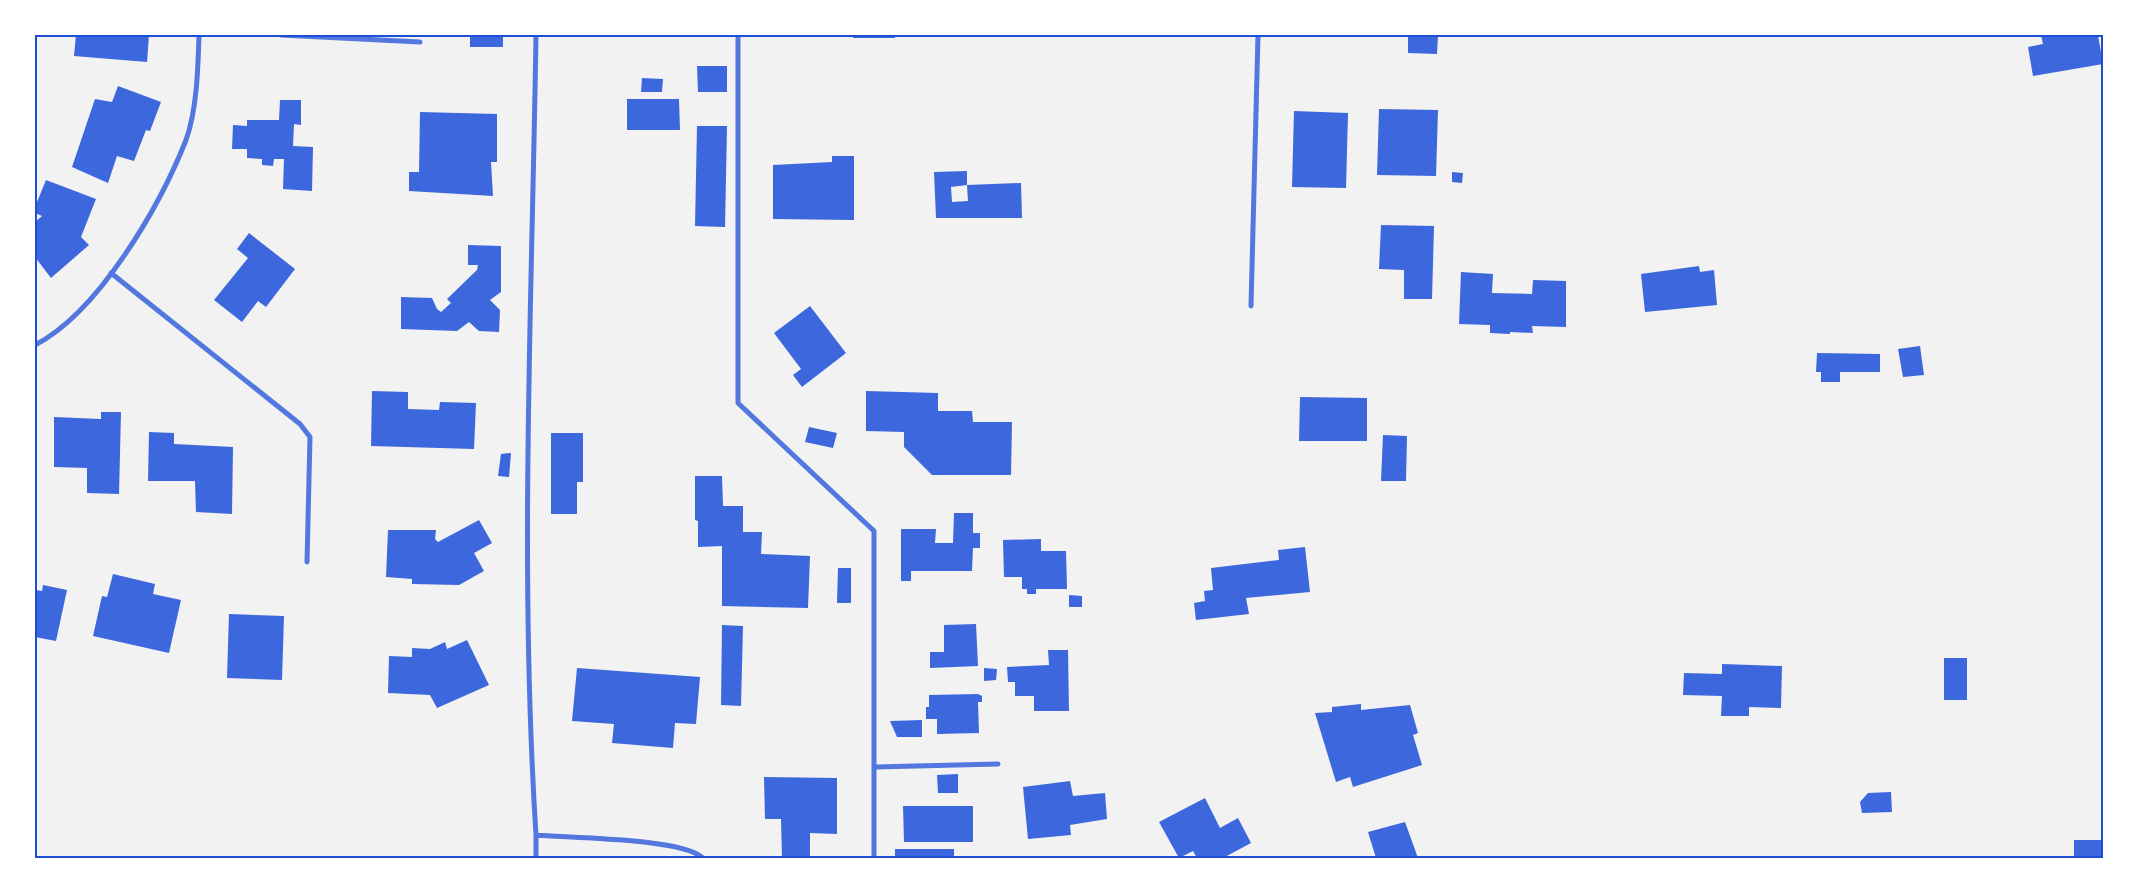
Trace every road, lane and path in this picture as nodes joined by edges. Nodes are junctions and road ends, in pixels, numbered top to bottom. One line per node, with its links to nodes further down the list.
1 (199, 35): 7 (street)
2 (281, 35): 6 (street)
3 (536, 35): 13 (street)
4 (738, 35): 12 (street)
5 (1258, 35): 8 (street)
6 (420, 42)
7 (111, 274): 9 (street); 10 (street)
8 (1251, 306)
9 (35, 345)
10 (307, 562)
11 (998, 764): 12 (street)
12 (875, 767): 16 (street)
13 (536, 835): 14 (street); 15 (street)
14 (536, 858)
15 (703, 858)
16 (874, 858)

